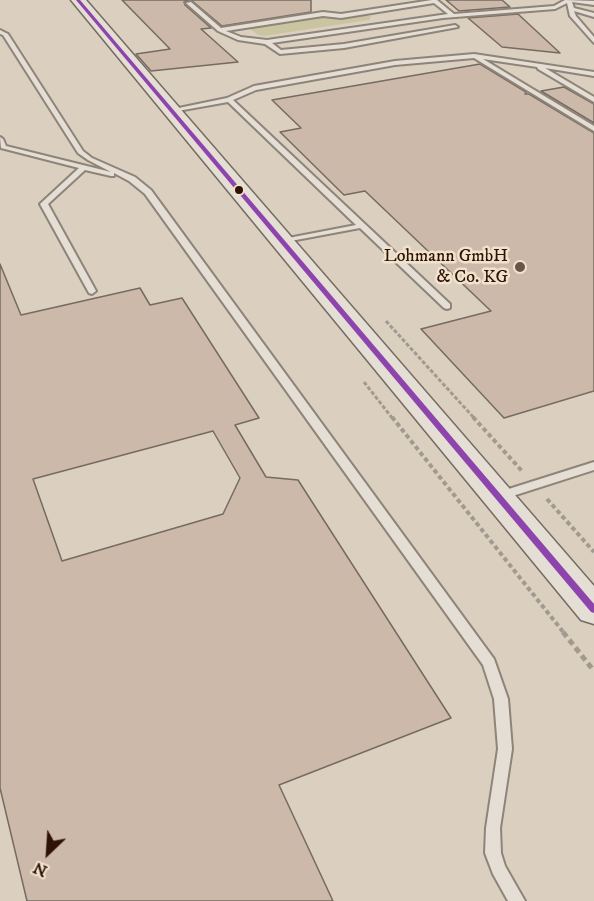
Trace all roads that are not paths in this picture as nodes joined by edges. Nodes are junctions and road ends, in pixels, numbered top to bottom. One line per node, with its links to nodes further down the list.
1 (78, 0): 20 (main road)
2 (569, 0): 4 (lane); 5 (lane); 6 (lane)
3 (187, 1): 9 (lane)
4 (594, 3)
5 (572, 9): 7 (lane); 11 (lane)
6 (453, 15): 8 (lane); 9 (lane)
7 (594, 15)
8 (443, 16): 12 (lane); 12 (lane)
9 (220, 30): 12 (lane)
10 (0, 32): 24 (lane)
11 (594, 41)
12 (267, 42)
13 (474, 56): 14 (lane); 15 (lane); 18 (lane)
14 (489, 64): 16 (lane); 21 (lane)
15 (534, 64): 16 (lane); 17 (lane)
16 (542, 69): 19 (lane)
17 (594, 74)
18 (229, 100): 20 (lane); 25 (lane)
19 (594, 100)
20 (172, 110): 26 (main road)
21 (594, 129)
22 (0, 140): 23 (lane)
23 (84, 167): 24 (lane); 27 (lane)
24 (132, 179): 32 (lane)
25 (361, 226): 26 (lane); 28 (lane)
26 (283, 241): 30 (main road)
27 (92, 291)
28 (447, 306)
29 (594, 466): 30 (lane)
30 (497, 496): 31 (main road)
31 (594, 610)
32 (517, 901)

